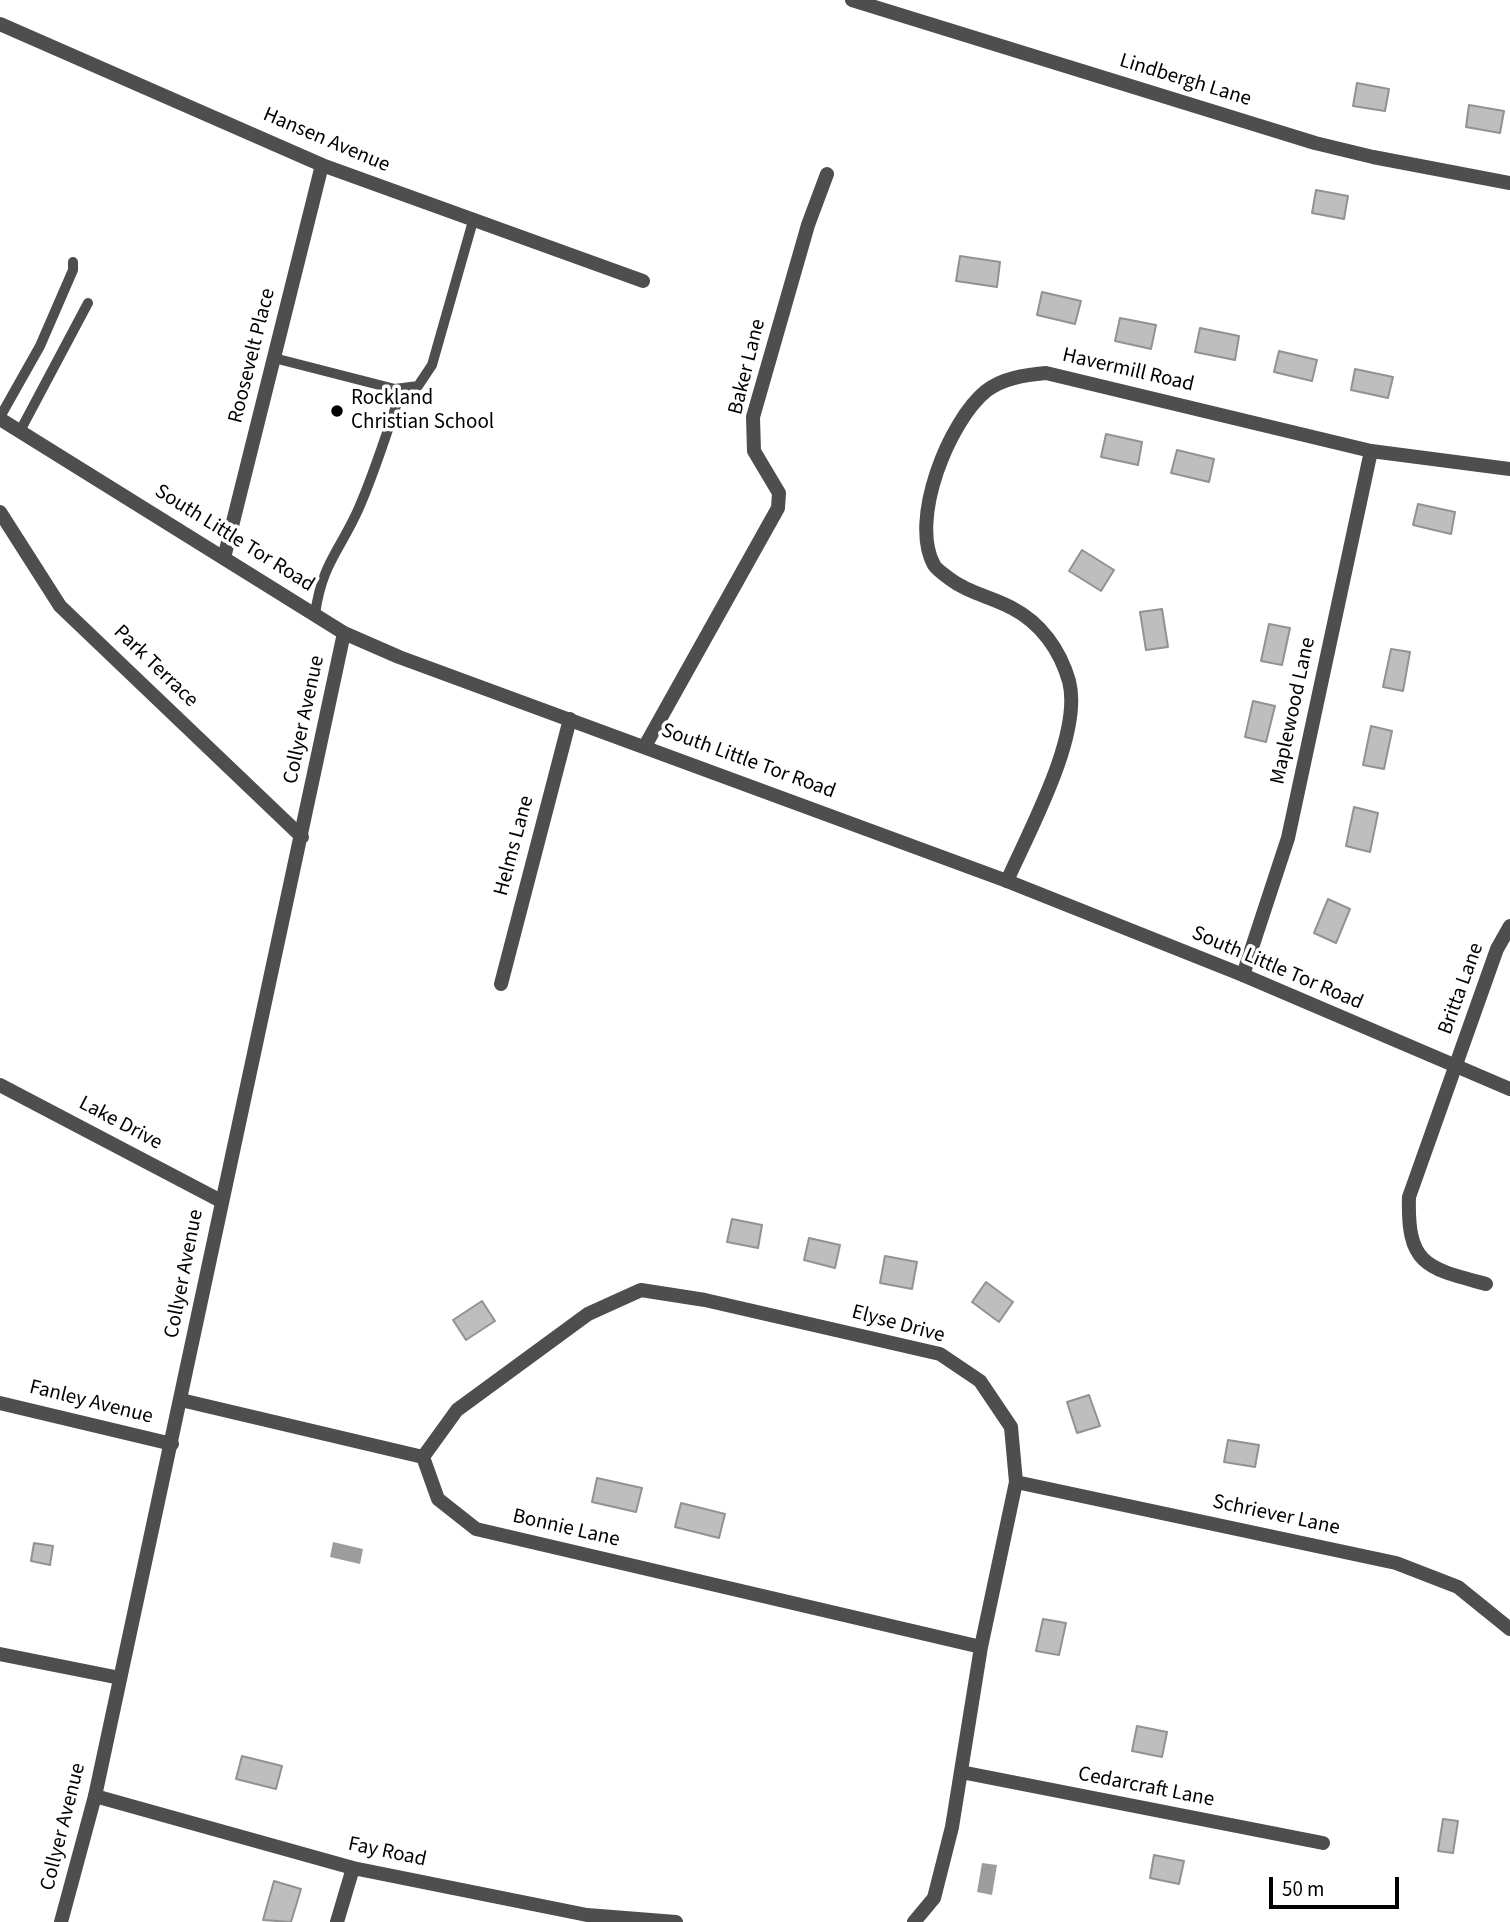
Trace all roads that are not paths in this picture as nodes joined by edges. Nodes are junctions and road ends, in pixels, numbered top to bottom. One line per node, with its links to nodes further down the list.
1 (857, 1): 5 (street, Lindbergh Lane)
2 (0, 24): 3 (street, Hansen Avenue)
3 (322, 165): 6 (street, Hansen Avenue); 10 (street, Roosevelt Place)
4 (827, 174): 21 (street, Baker Lane)
5 (1510, 183)
6 (473, 221): 8 (street, Hansen Avenue); 11 (lane)
7 (73, 262): 12 (lane)
8 (643, 281)
9 (88, 303): 13 (lane)
10 (274, 358): 11 (lane); 17 (street, Roosevelt Place)
11 (394, 389): 18 (lane)
12 (0, 418): 13 (street, South Little Tor Road)
13 (20, 431): 17 (street, South Little Tor Road)
14 (1371, 450): 15 (street, Havermill Road); 23 (street, Havermill Road); 25 (street, Maplewood Lane)
15 (1510, 469)
16 (0, 512): 22 (street, Park Terrace)
17 (224, 558): 18 (street, South Little Tor Road)
18 (315, 614): 19 (street, South Little Tor Road)
19 (344, 633): 20 (street, South Little Tor Road); 22 (street, Collyer Avenue)
20 (570, 719): 21 (street, South Little Tor Road); 26 (street, Helms Lane)
21 (645, 746): 23 (street, South Little Tor Road)
22 (302, 837): 30 (street, Collyer Avenue)
23 (1007, 881): 25 (street, South Little Tor Road)
24 (1510, 926): 27 (street, Britta Lane)
25 (1243, 975): 27 (street, South Little Tor Road)
26 (501, 984)
27 (1455, 1068): 29 (street, South Little Tor Road); 31 (street, Britta Lane)
28 (0, 1085): 30 (street, Lake Drive)
29 (1510, 1089)
30 (220, 1201): 32 (street, Collyer Avenue)
31 (1486, 1284)
32 (181, 1400): 34 (street, Collyer Avenue); 35 (street)
33 (0, 1403): 34 (street, Fanley Avenue)
34 (172, 1444): 40 (street, Collyer Avenue)
35 (424, 1457): 36 (street, Elyse Drive); 38 (street, Bonnie Lane)
36 (1016, 1482): 37 (street, Schriever Lane); 38 (street, Elyse Drive)
37 (1510, 1629)
38 (981, 1647): 41 (street, Elyse Drive)
39 (0, 1654): 40 (street)
40 (120, 1678): 42 (street, Collyer Avenue)
41 (961, 1772): 43 (street, Cedarcraft Lane); 48 (street, Elyse Drive)
42 (95, 1796): 44 (street, Fay Road); 45 (street, Collyer Avenue)
43 (1323, 1843)
44 (353, 1868): 46 (street); 47 (street, Fay Road)
45 (61, 1922)
46 (337, 1922)
47 (676, 1922)
48 (914, 1922)

